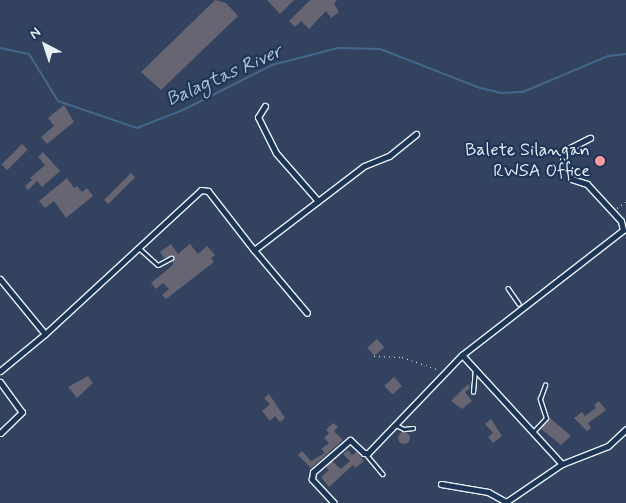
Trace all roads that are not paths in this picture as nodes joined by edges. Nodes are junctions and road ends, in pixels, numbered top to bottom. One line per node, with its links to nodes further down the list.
1 (265, 106): 4 (street)
2 (416, 134): 4 (street)
3 (590, 138): 10 (street)
4 (318, 201): 6 (street)
5 (138, 247): 6 (street); 7 (lane); 12 (street)
6 (254, 250): 11 (street)
7 (171, 258)
8 (0, 279): 12 (street)
9 (508, 288): 10 (lane)
10 (520, 306): 13 (street)
11 (307, 313)
12 (45, 334): 15 (street)
13 (462, 355): 14 (street); 19 (street)
14 (475, 368): 18 (lane); 22 (street)
15 (0, 371)
16 (0, 382): 23 (street)
17 (545, 385): 22 (lane)
18 (473, 392)
19 (396, 425): 20 (lane); 24 (street)
20 (413, 428)
21 (626, 429): 25 (street)
22 (533, 432): 25 (street)
23 (0, 433)
24 (366, 454): 26 (lane); 28 (street)
25 (562, 464): 29 (street)
26 (383, 474)
27 (441, 484): 29 (street)
28 (334, 503)
29 (506, 503)

